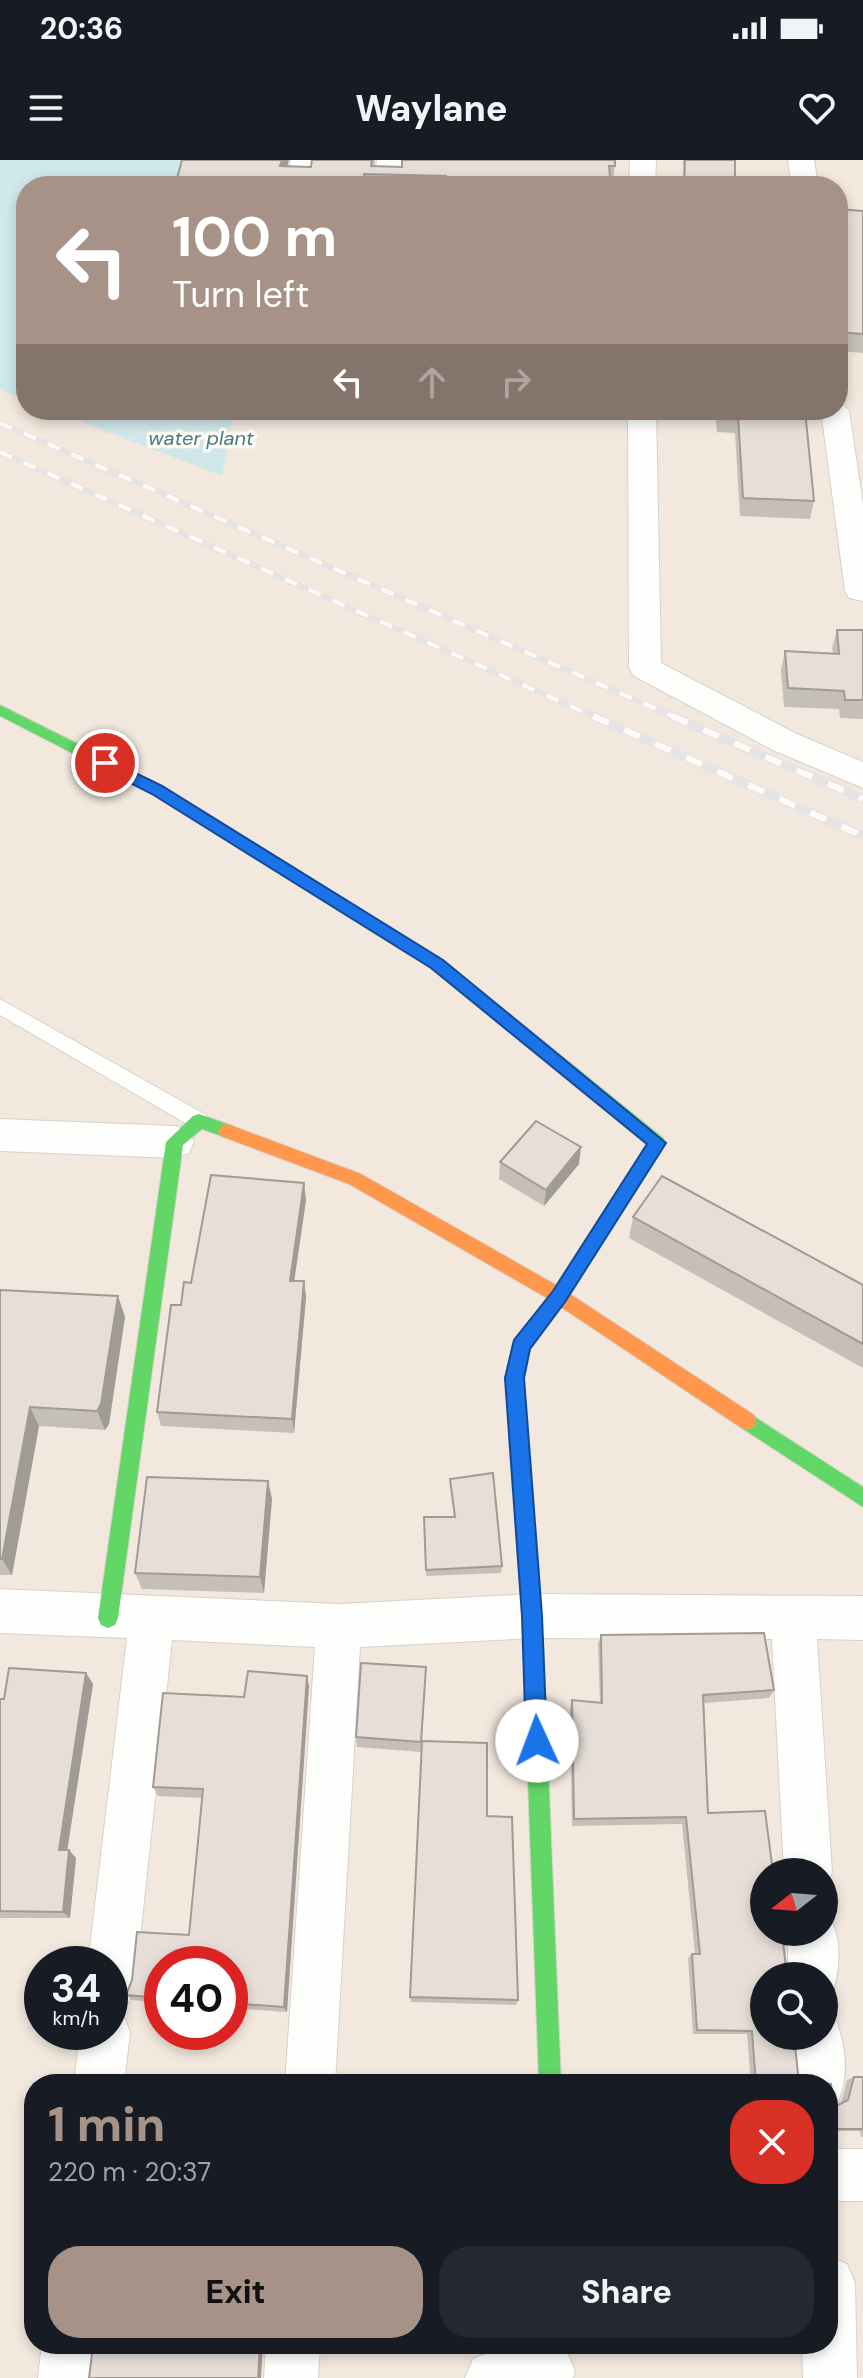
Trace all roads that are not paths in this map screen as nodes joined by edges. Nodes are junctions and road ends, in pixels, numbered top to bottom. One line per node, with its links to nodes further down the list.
1 (642, 420): 5 (street)
2 (836, 420): 3 (street)
3 (863, 591)
4 (0, 710): 11 (street)
5 (785, 742): 6 (street); 7 (street)
6 (863, 742)
7 (863, 776)
8 (0, 1006): 9 (lane)
9 (187, 1131): 10 (street); 11 (street); 16 (street)
10 (0, 1135)
11 (559, 1296): 12 (street); 14 (street)
12 (863, 1498)
13 (0, 1611): 16 (street)
14 (532, 1616): 17 (street); 18 (street); 25 (street)
15 (863, 1618): 17 (street)
16 (130, 1619): 18 (street); 20 (street)
17 (793, 1619): 19 (street)
18 (339, 1626): 24 (street)
19 (807, 1858)
20 (112, 1946)
21 (103, 2050): 23 (street)
22 (818, 2050): 26 (street)
23 (100, 2074)
24 (311, 2074)
25 (550, 2074)
26 (819, 2074)
27 (838, 2175): 28 (street)
28 (863, 2175)
29 (68, 2354): 33 (street)
30 (292, 2354): 34 (street)
31 (829, 2354): 36 (street)
32 (548, 2364): 35 (street)
33 (65, 2378)
34 (291, 2378)
35 (492, 2378)
36 (830, 2378)

